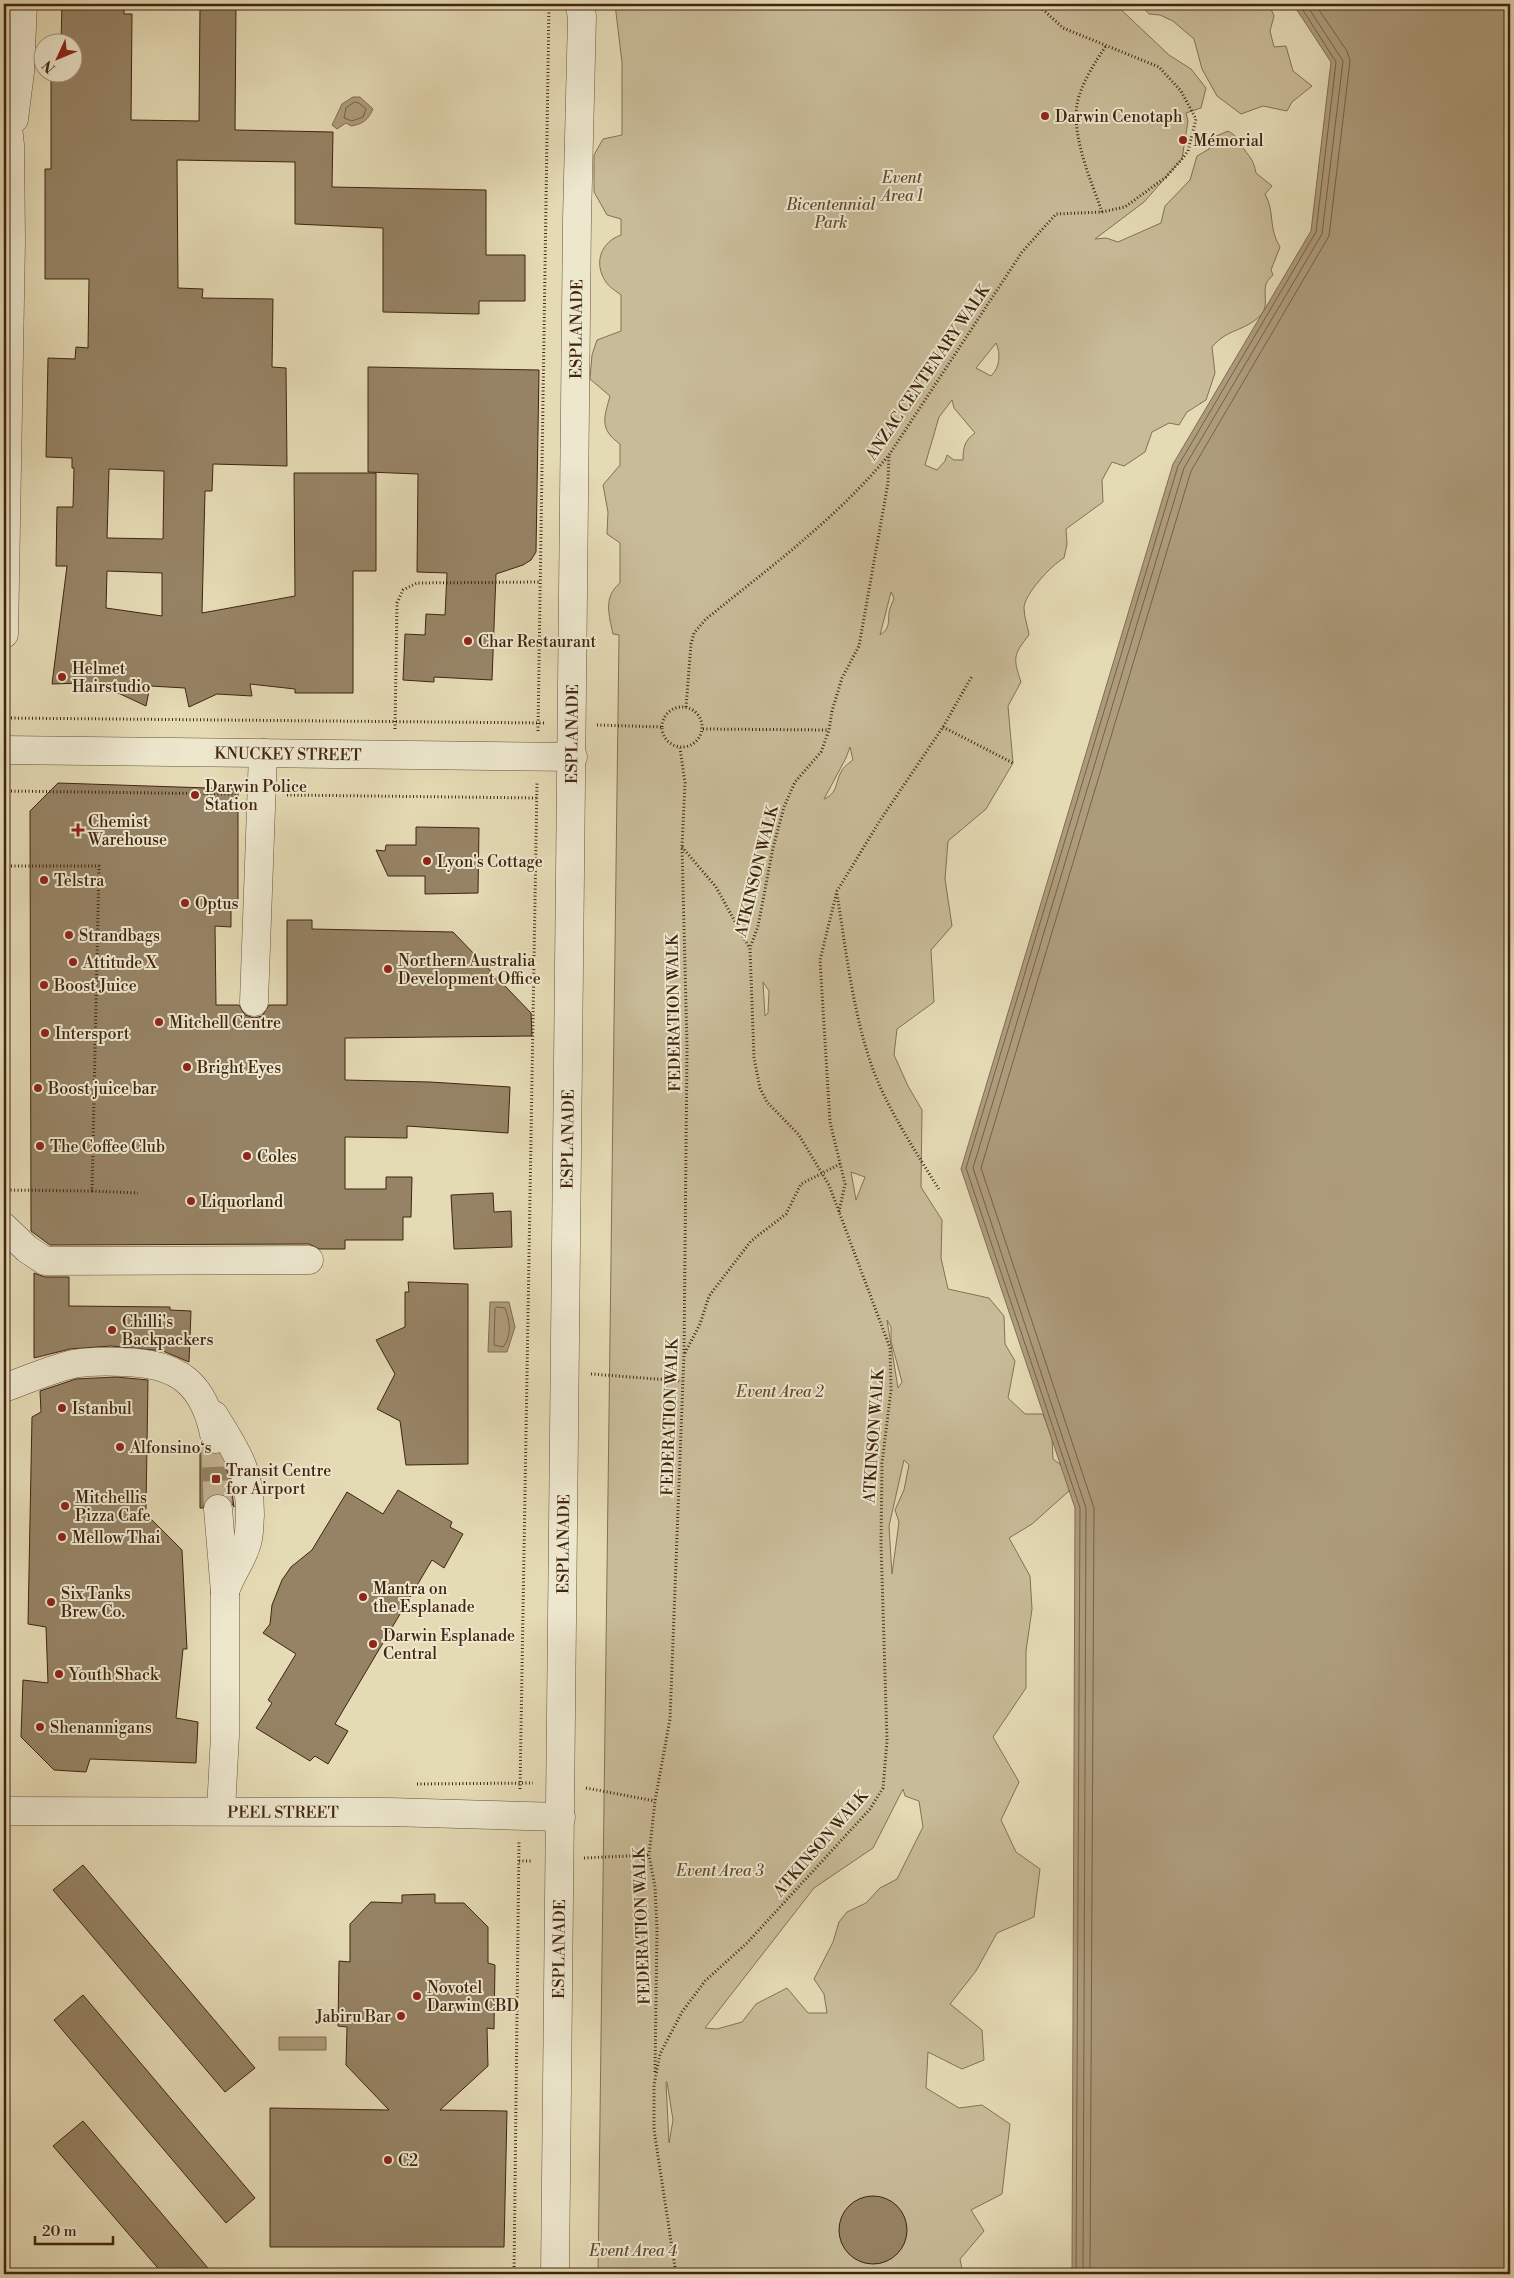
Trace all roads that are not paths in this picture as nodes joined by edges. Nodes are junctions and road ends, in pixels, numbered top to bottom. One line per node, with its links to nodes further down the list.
1 (23, 4): 4 (street)
2 (580, 4): 8 (street, ESPLANADE)
3 (4, 93): 4 (street)
4 (10, 145): 5 (street)
5 (4, 634)
6 (4, 750): 7 (street, KNUCKEY STREET)
7 (263, 753): 8 (street, KNUCKEY STREET); 9 (street)
8 (573, 757): 19 (street, ESPLANADE)
9 (254, 1002)
10 (4, 1227): 11 (street)
11 (309, 1260)
12 (4, 1388): 13 (street)
13 (204, 1400): 14 (street); 16 (street)
14 (215, 1439)
15 (218, 1509): 16 (street)
16 (225, 1592): 17 (street)
17 (221, 1810): 18 (street, PEEL STREET); 19 (street, PEEL STREET)
18 (4, 1811)
19 (561, 1817): 20 (street, ESPLANADE)
20 (555, 2274)

